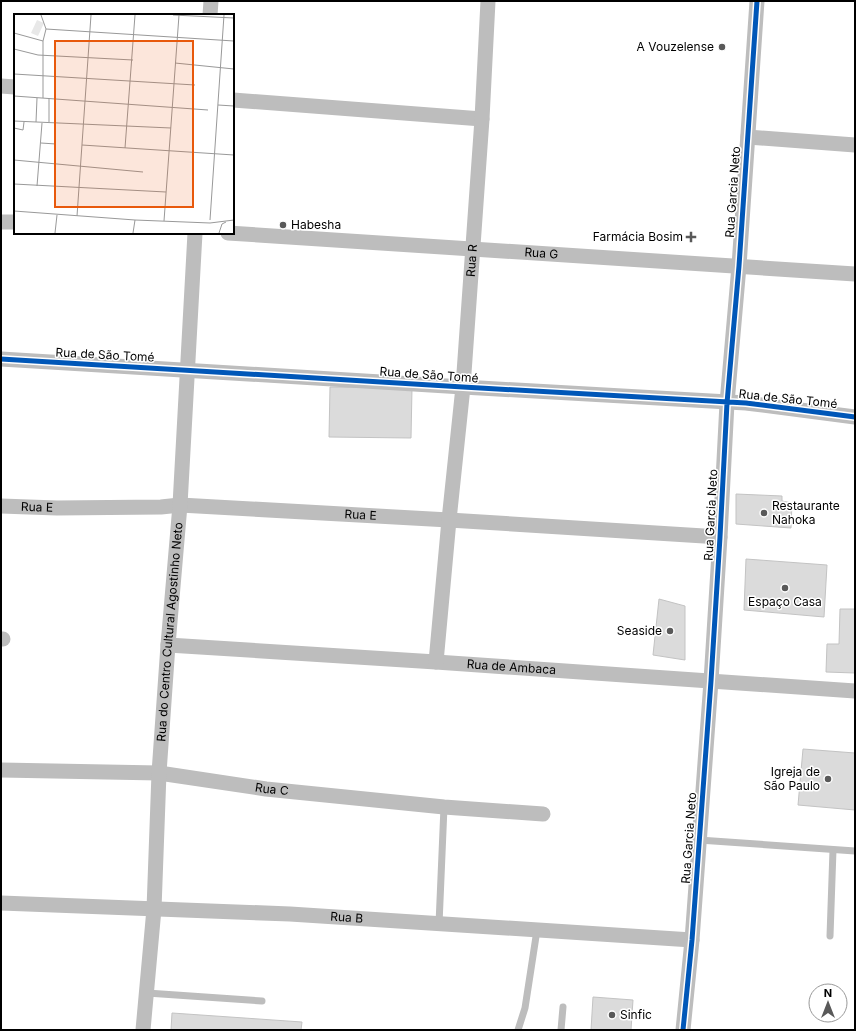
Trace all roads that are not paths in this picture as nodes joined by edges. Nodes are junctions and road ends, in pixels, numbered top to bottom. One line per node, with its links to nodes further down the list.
1 (211, 1): 4 (street)
2 (488, 1): 8 (street, Rua R)
3 (757, 1): 9 (street, Rua Garcia Neto)
4 (210, 14)
5 (1, 86): 6 (street)
6 (14, 87)
7 (234, 100): 8 (street)
8 (482, 119): 15 (street, Rua R)
9 (748, 137): 10 (street); 16 (street, Rua Garcia Neto)
10 (855, 145)
11 (1, 222): 12 (street)
12 (14, 222)
13 (234, 233): 15 (street, Rua G)
14 (195, 234): 19 (street, Rua do Centro Cultural Agostinho Neto)
15 (472, 250): 16 (street, Rua G); 20 (street, Rua R)
16 (739, 266): 17 (street, Rua G); 21 (street, Rua Garcia Neto)
17 (855, 274)
18 (1, 359): 19 (street, Rua de São Tomé)
19 (188, 369): 20 (street, Rua de São Tomé); 23 (street, Rua do Centro Cultural Agostinho Neto)
20 (463, 387): 21 (street, Rua de São Tomé); 25 (street, Rua R)
21 (727, 403): 22 (street, Rua de São Tomé); 26 (street, Rua Garcia Neto)
22 (855, 416)
23 (180, 505): 24 (street, Rua E); 25 (street, Rua E); 27 (street, Rua do Centro Cultural Agostinho Neto)
24 (1, 506)
25 (449, 520): 26 (street, Rua E); 28 (street, Rua R)
26 (720, 538): 29 (street, Rua Garcia Neto)
27 (168, 645): 28 (street, Rua de Ambaca); 32 (street, Rua do Centro Cultural Agostinho Neto)
28 (436, 662): 29 (street, Rua de Ambaca)
29 (711, 681): 30 (street, Rua de Ambaca); 35 (street, Rua Garcia Neto)
30 (855, 691)
31 (1, 770): 32 (street, Rua C)
32 (159, 773): 33 (street, Rua C); 39 (street, Rua do Centro Cultural Agostinho Neto)
33 (444, 807): 34 (street, Rua C); 40 (lane)
34 (543, 814)
35 (699, 840): 36 (lane); 43 (street, Rua Garcia Neto)
36 (833, 850): 37 (lane); 42 (lane)
37 (855, 851)
38 (1, 903): 39 (street, Rua B)
39 (154, 909): 40 (street, Rua B); 44 (street, Rua do Centro Cultural Agostinho Neto)
40 (439, 924): 41 (street, Rua B)
41 (537, 930): 43 (street, Rua B); 48 (lane)
42 (830, 936)
43 (692, 940): 50 (street, Rua Garcia Neto)
44 (147, 993): 45 (lane); 47 (street, Rua do Centro Cultural Agostinho Neto)
45 (262, 1001)
46 (563, 1008): 49 (lane)
47 (144, 1030)
48 (518, 1030)
49 (561, 1030)
50 (683, 1030)

